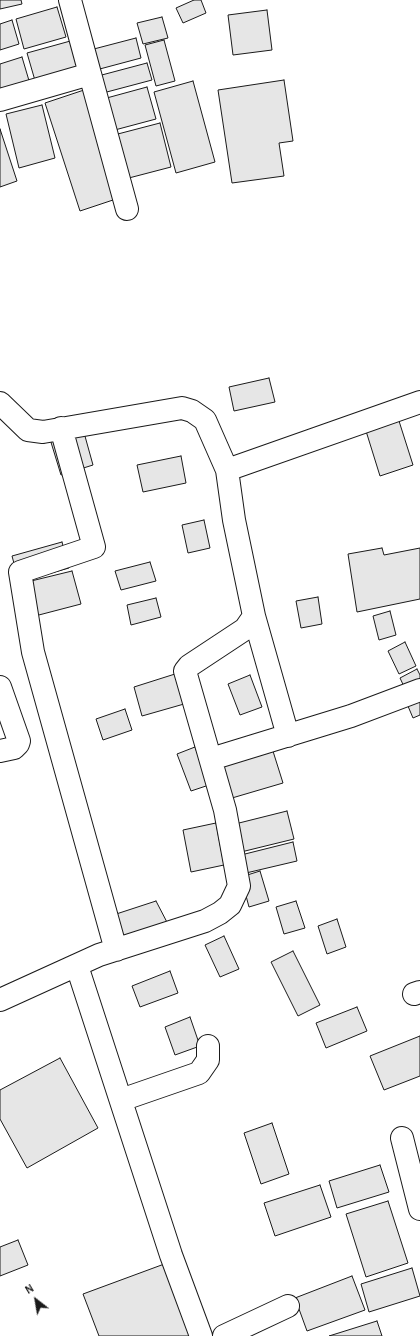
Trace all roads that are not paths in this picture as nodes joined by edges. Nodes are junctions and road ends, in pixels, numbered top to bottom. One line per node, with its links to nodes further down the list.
1 (70, 0): 2 (street)
2 (90, 74): 3 (street); 4 (street)
3 (0, 100)
4 (127, 209)
5 (420, 402): 8 (street)
6 (0, 403): 7 (street)
7 (61, 428): 8 (street); 15 (street)
8 (227, 470): 9 (street)
9 (254, 616): 12 (street); 14 (street)
10 (0, 687): 13 (street)
11 (420, 690): 12 (street)
12 (288, 736): 14 (street)
13 (0, 751)
14 (211, 759): 15 (street)
15 (116, 950): 16 (street)
16 (77, 966): 17 (street); 19 (street)
17 (0, 1000)
18 (208, 1046): 19 (street)
19 (121, 1100): 23 (street)
20 (402, 1138): 21 (street)
21 (420, 1209)
22 (288, 1306): 24 (street)
23 (201, 1336)
24 (224, 1336)

